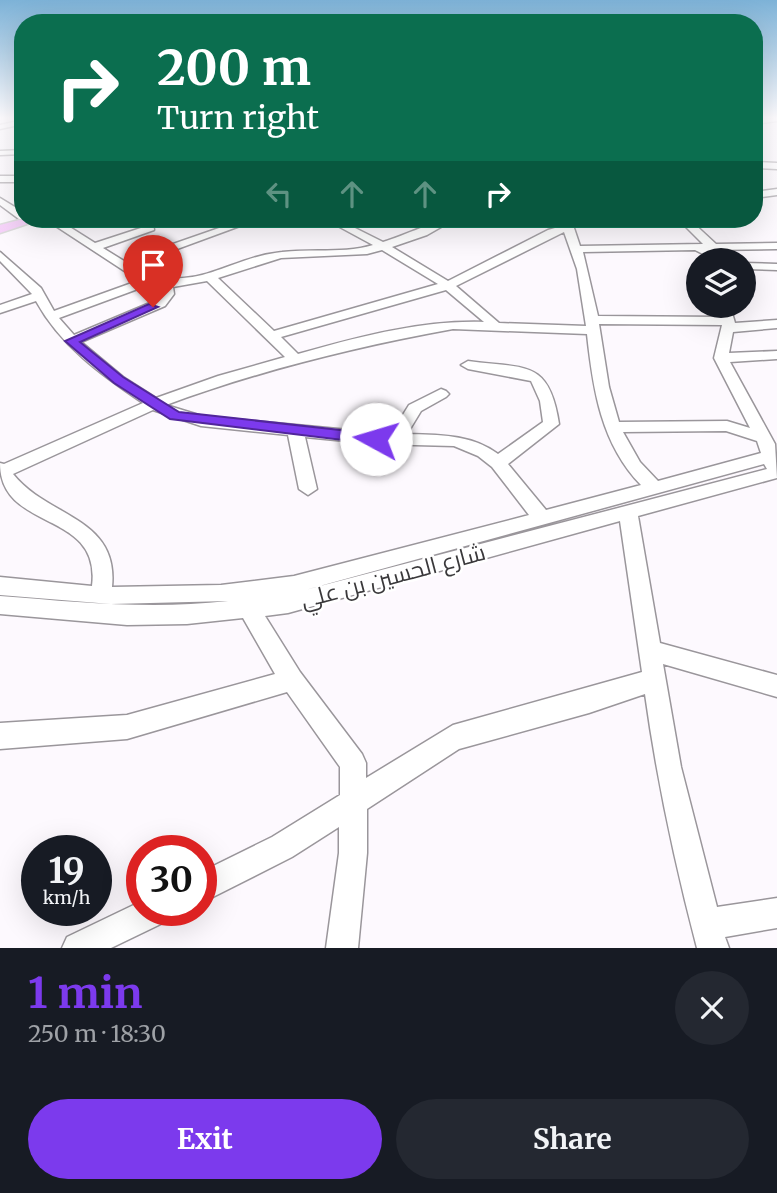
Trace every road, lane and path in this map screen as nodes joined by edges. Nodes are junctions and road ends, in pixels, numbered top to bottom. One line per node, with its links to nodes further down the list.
1 (64, 228): 12 (street)
2 (150, 228): 12 (street)
3 (228, 228): 18 (street)
4 (347, 228): 13 (street)
5 (433, 228): 13 (street)
6 (559, 228): 24 (street)
7 (569, 228): 16 (street)
8 (693, 228): 10 (street)
9 (755, 245): 10 (street); 11 (street); 15 (street)
10 (712, 246): 14 (street)
11 (777, 246)
12 (95, 247): 18 (street)
13 (381, 247): 21 (street); 24 (street)
14 (695, 247): 16 (street)
15 (752, 248)
16 (576, 249): 30 (street)
17 (0, 255): 25 (street)
18 (123, 265): 22 (street)
19 (756, 266): 20 (street)
20 (777, 267)
21 (210, 277): 23 (street); 32 (street)
22 (152, 281): 23 (street); 27 (street)
23 (167, 284): 33 (street)
24 (449, 285): 31 (street); 32 (street)
25 (40, 295): 26 (street); 27 (street)
26 (0, 309)
27 (52, 316): 33 (street)
28 (727, 318): 29 (street); 30 (street); 36 (street)
29 (777, 324)
30 (591, 325): 31 (street); 40 (street)
31 (495, 326): 35 (street)
32 (271, 336): 35 (street)
33 (72, 341): 39 (street)
34 (777, 355): 36 (street)
35 (293, 357): 39 (street)
36 (721, 358): 43 (street)
37 (468, 365): 44 (street)
38 (440, 394): 42 (street)
39 (154, 404): 41 (street); 45 (street)
40 (613, 427): 43 (street); 46 (street)
41 (295, 430): 42 (street); 47 (street)
42 (395, 440): 44 (street)
43 (773, 461): 46 (street, شارع الحسين بن علي); 48 (street, شارع الحسين بن علي)
44 (498, 463): 49 (street)
45 (1, 470): 51 (street)
46 (654, 487): 49 (street, شارع الحسين بن علي)
47 (308, 489)
48 (628, 512): 53 (street, شارع الحسين بن علي); 54 (street)
49 (542, 517): 51 (street, شارع الحسين بن علي)
50 (0, 586): 51 (street, شارع الحسين بن علي)
51 (101, 596)
52 (0, 605): 53 (street, شارع الحسين بن علي)
53 (250, 610): 56 (street)
54 (649, 650): 55 (street); 57 (street)
55 (655, 679): 59 (street); 63 (street)
56 (292, 681): 58 (street); 59 (street)
57 (777, 686)
58 (0, 736)
59 (351, 803): 60 (street); 65 (street)
60 (217, 880)
61 (777, 913): 63 (street)
62 (126, 925): 64 (street)
63 (711, 936)
64 (78, 948)
65 (342, 948)

